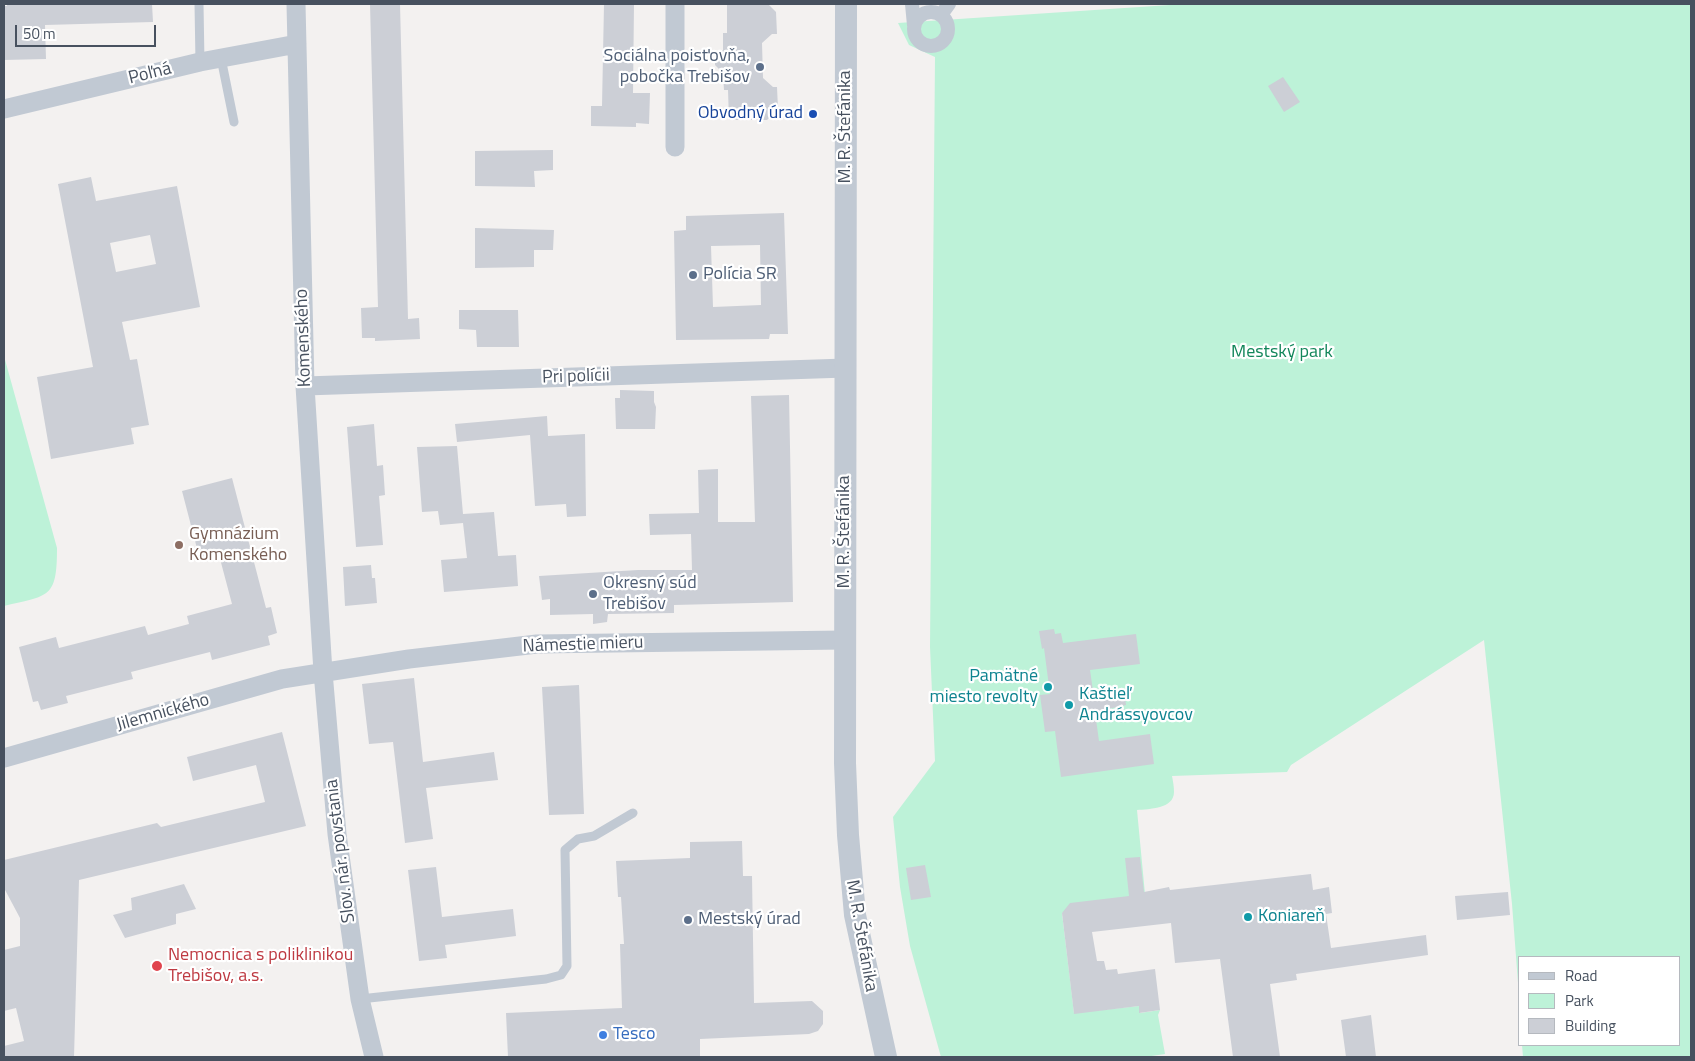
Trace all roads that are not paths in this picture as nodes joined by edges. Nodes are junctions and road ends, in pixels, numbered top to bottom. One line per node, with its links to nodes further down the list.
1 (199, 4): 10 (lane)
2 (296, 4): 8 (street, Komenského)
3 (675, 4): 13 (street)
4 (846, 4): 14 (street, M. R. Štefánika)
5 (912, 4): 7 (street)
6 (945, 9): 7 (street); 7 (street)
7 (914, 25)
8 (297, 44): 9 (street, Poľná); 15 (street, Komenského)
9 (221, 58): 10 (street, Poľná); 12 (lane)
10 (200, 62): 11 (street, Poľná)
11 (4, 109)
12 (234, 122)
13 (675, 147)
14 (846, 368): 15 (street, Pri polícii); 16 (street, M. R. Štefánika)
15 (305, 386): 17 (street, Komenského)
16 (844, 640): 17 (street, Námestie mieru); 22 (street, M. R. Štefánika)
17 (323, 672): 18 (street, Jilemnického); 20 (street, Slov. nár. povstania)
18 (4, 758)
19 (633, 813): 20 (lane)
20 (360, 1000): 21 (street, Slov. nár. povstania)
21 (374, 1057)
22 (886, 1057)

